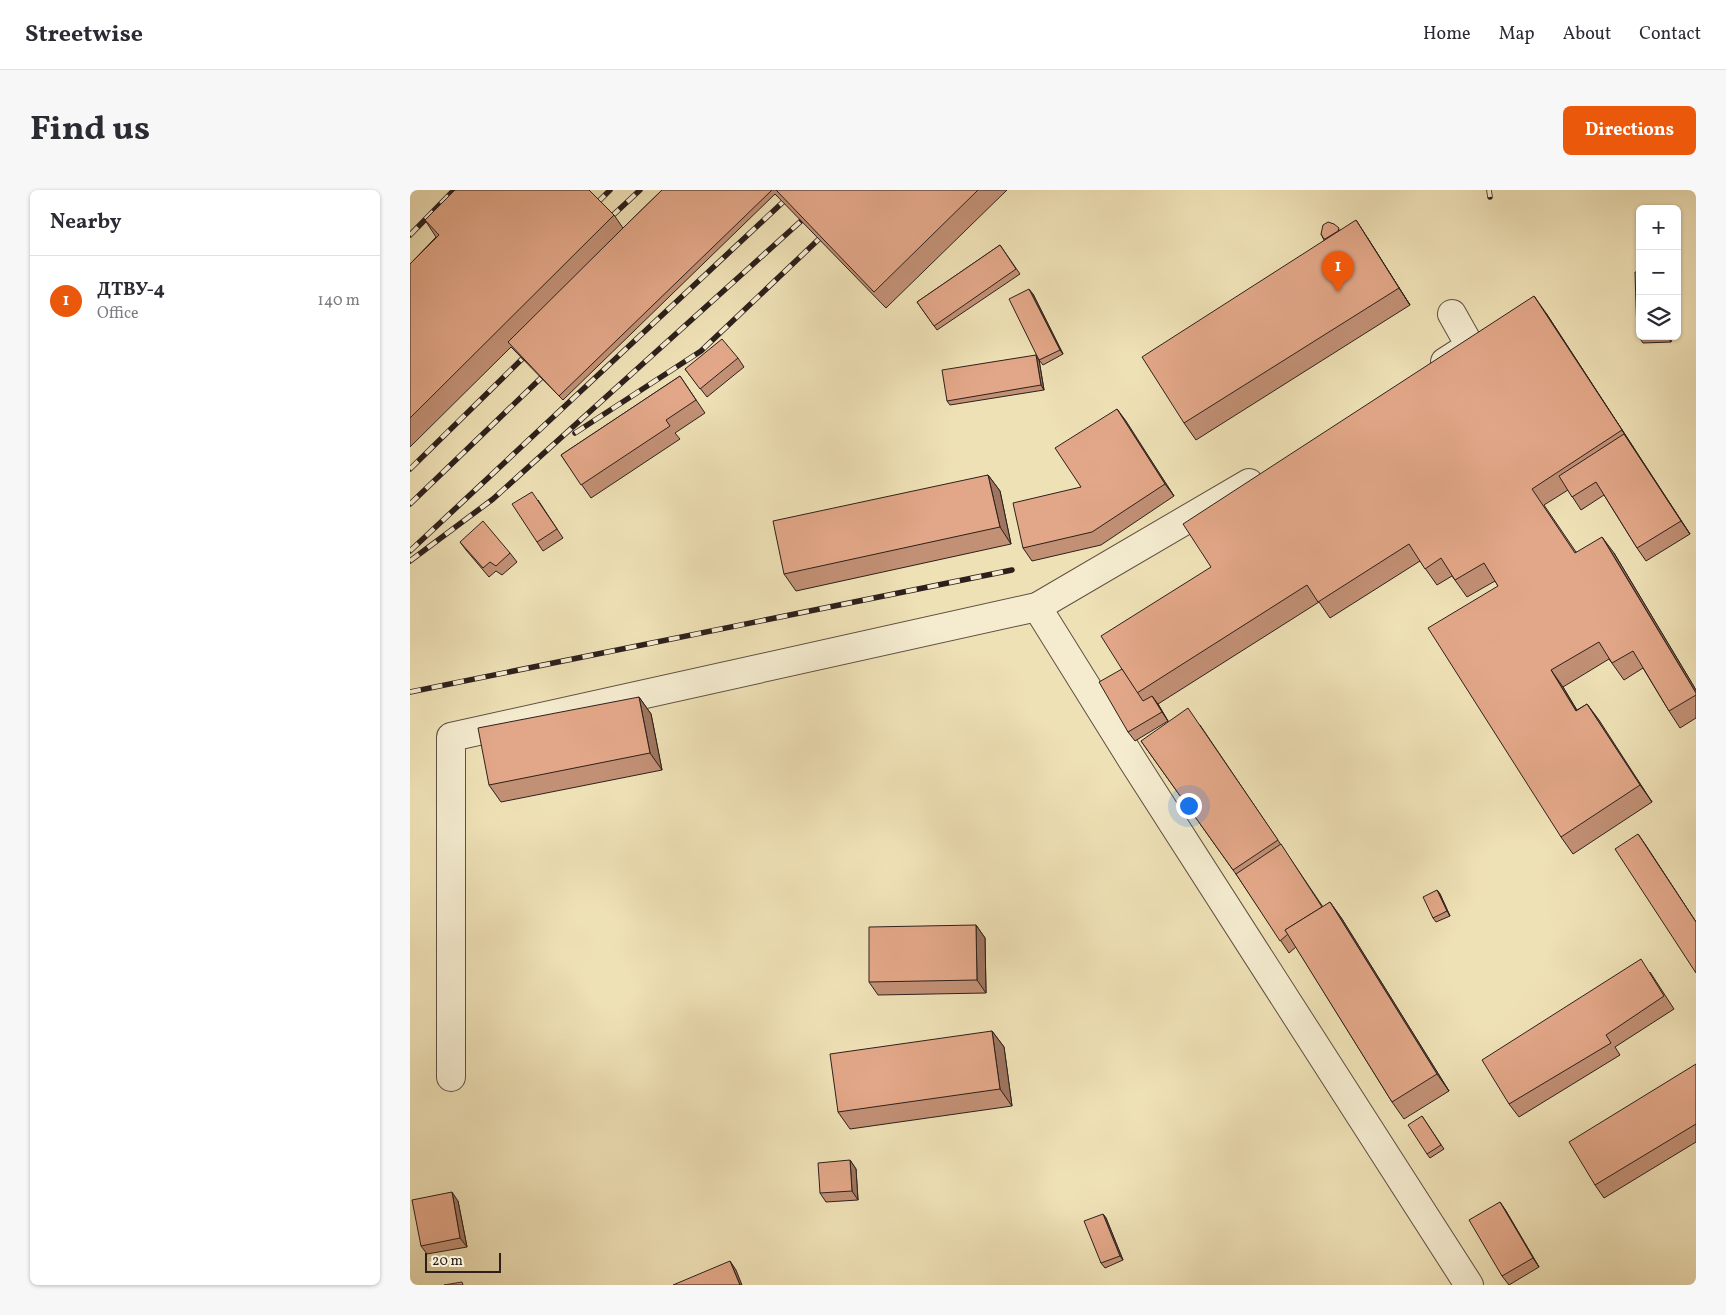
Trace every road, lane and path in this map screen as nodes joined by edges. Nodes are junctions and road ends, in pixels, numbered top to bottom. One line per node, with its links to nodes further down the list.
1 (1452, 314): 2 (lane)
2 (1420, 377)
3 (1271, 470): 4 (lane)
4 (1037, 607): 5 (lane); 6 (lane)
5 (451, 1077)
6 (1469, 1285)

